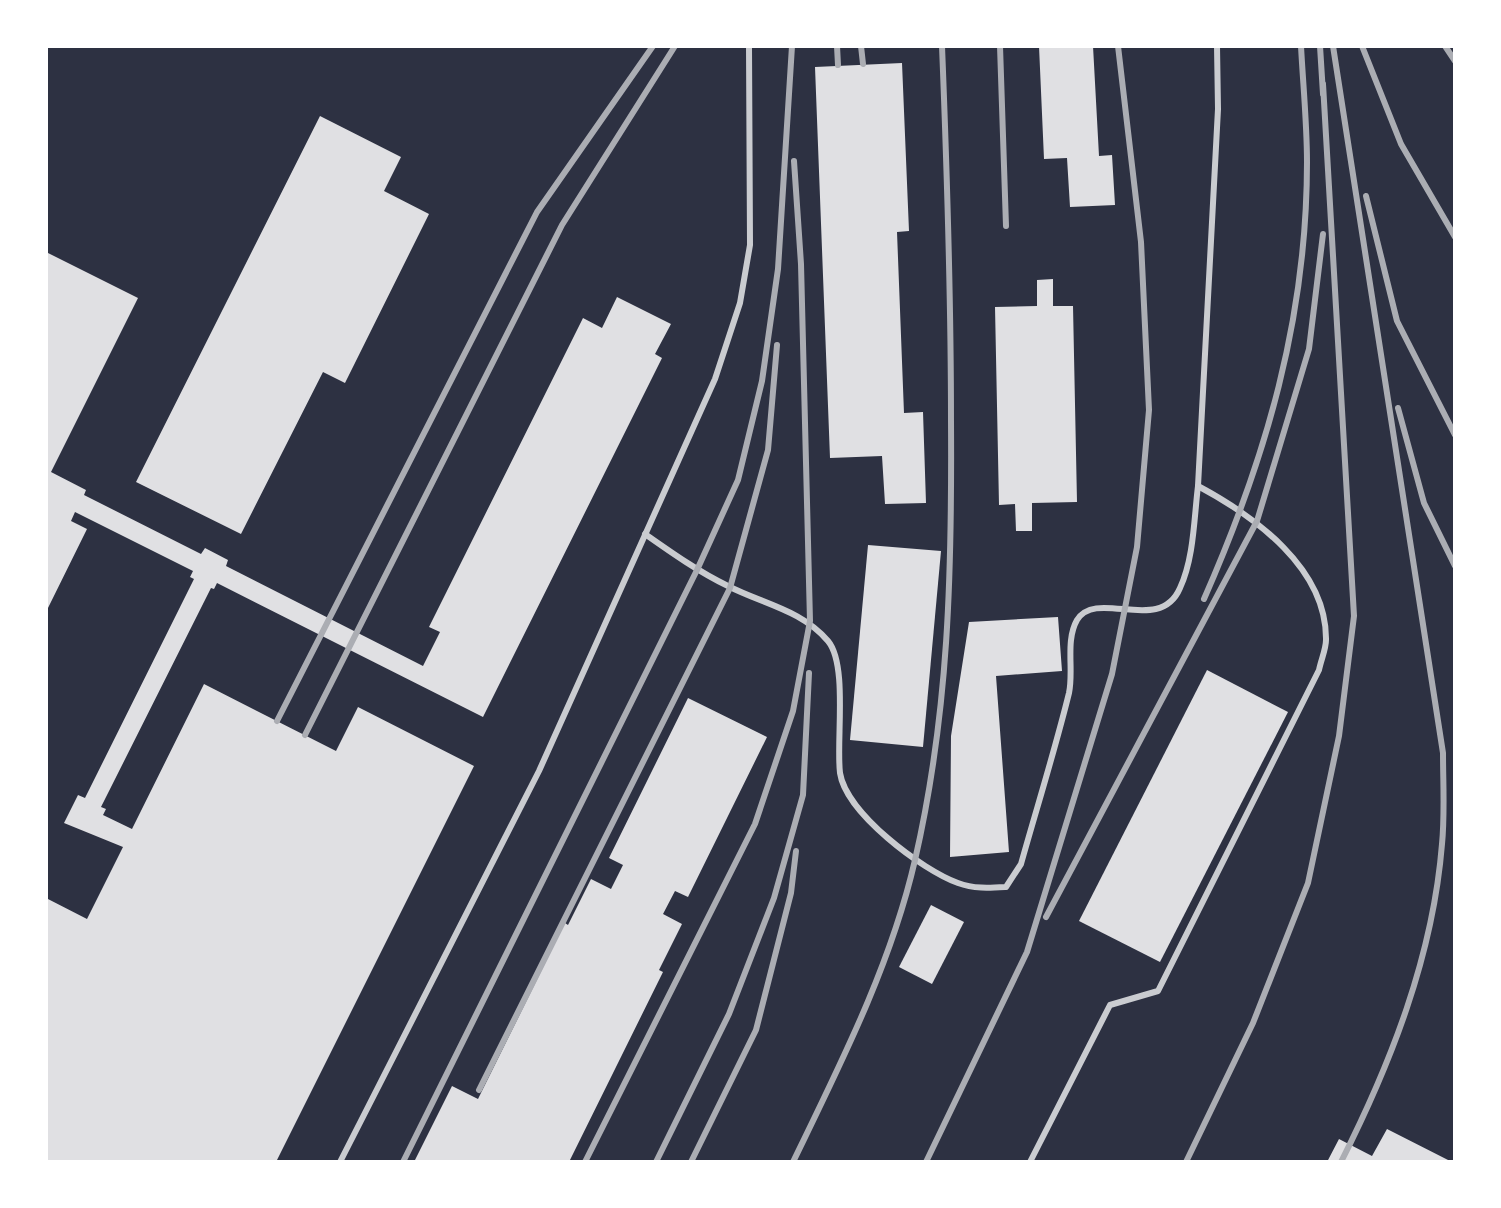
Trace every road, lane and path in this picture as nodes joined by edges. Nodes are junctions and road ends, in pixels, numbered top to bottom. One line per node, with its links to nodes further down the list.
1 (749, 46): 4 (lane)
2 (1217, 46): 3 (lane)
3 (1198, 486): 4 (lane); 6 (lane)
4 (645, 534): 5 (lane)
5 (340, 1162)
6 (1030, 1162)

